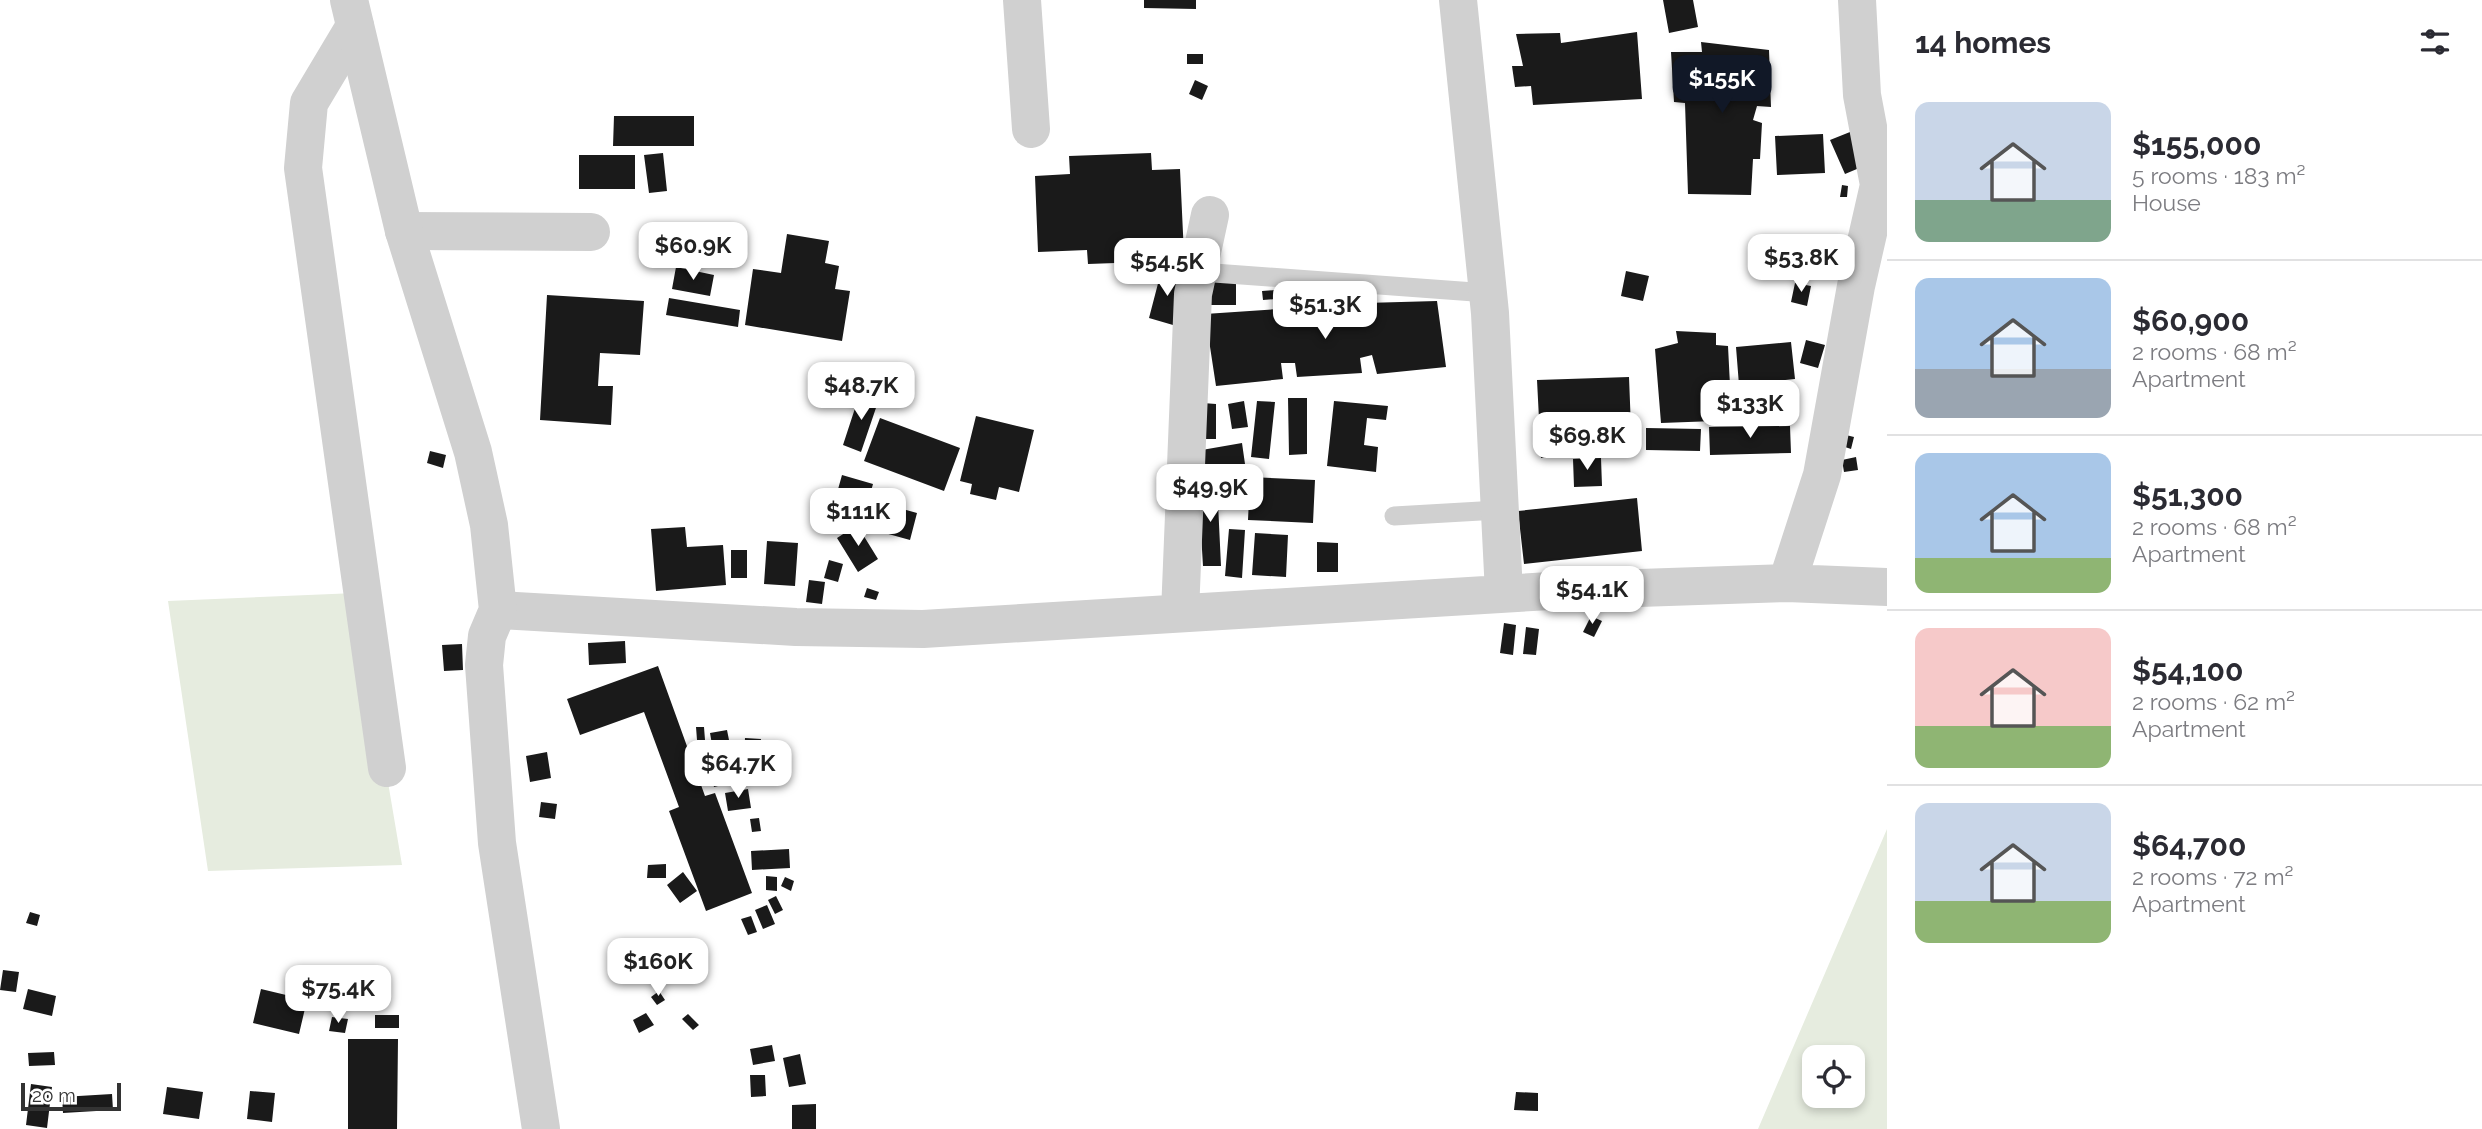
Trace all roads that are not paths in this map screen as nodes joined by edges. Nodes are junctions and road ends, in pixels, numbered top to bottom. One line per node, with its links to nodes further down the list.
1 (1022, 0): 5 (street)
2 (1458, 0): 10 (street)
3 (1857, 0): 13 (street)
4 (352, 13): 7 (street); 18 (street)
5 (1031, 129)
6 (1210, 215): 17 (street)
7 (404, 231): 8 (street); 16 (street)
8 (591, 232)
9 (1213, 273): 10 (lane)
10 (1488, 293): 11 (street)
11 (1498, 510): 12 (lane); 15 (street)
12 (1394, 516)
13 (1787, 583): 14 (street); 15 (street)
14 (1887, 587)
15 (1504, 593): 17 (street)
16 (498, 610): 17 (street); 19 (street)
17 (1180, 613)
18 (387, 768)
19 (541, 1129)

